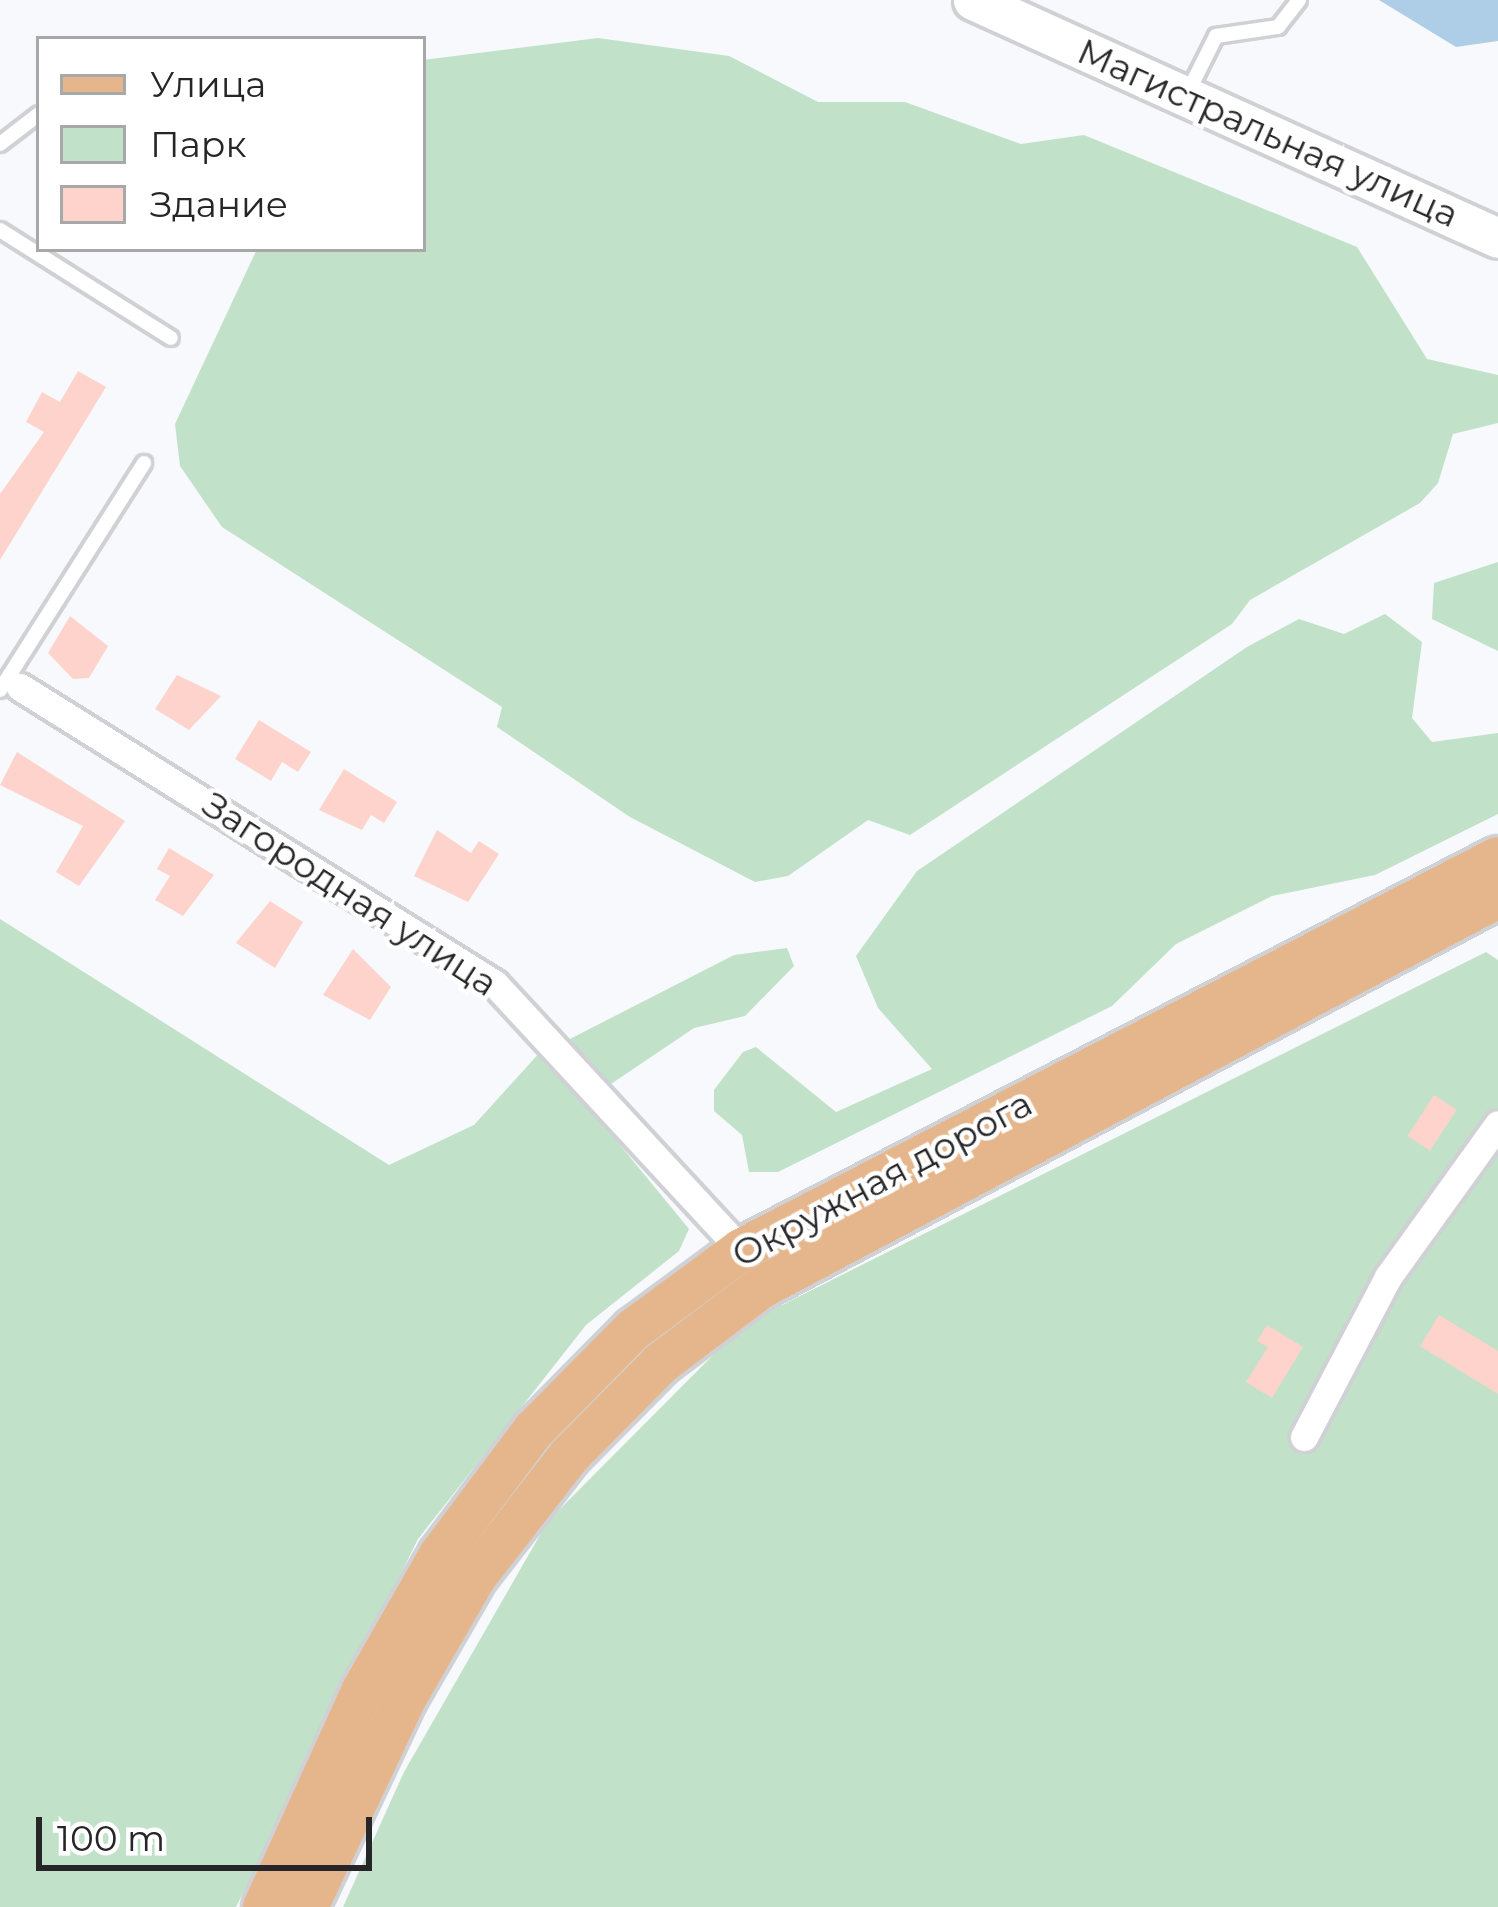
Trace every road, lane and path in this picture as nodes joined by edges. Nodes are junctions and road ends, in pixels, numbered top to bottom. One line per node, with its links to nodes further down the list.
1 (973, 0): 3 (main road, Магистральная улица)
2 (1299, 0): 3 (lane)
3 (1186, 96): 7 (main road, Магистральная улица)
4 (36, 116): 5 (lane)
5 (0, 144)
6 (0, 230): 8 (lane)
7 (1498, 238)
8 (171, 338)
9 (144, 463): 10 (lane)
10 (10, 684): 13 (street, Загородная улица)
11 (1497, 890): 13 (main road, Окружная дорога); 16 (main road, Окружная дорога)
12 (1498, 1124): 14 (street)
13 (741, 1250): 15 (main road, Окружная дорога)
14 (1304, 1437)
15 (264, 1907)
16 (308, 1907)

